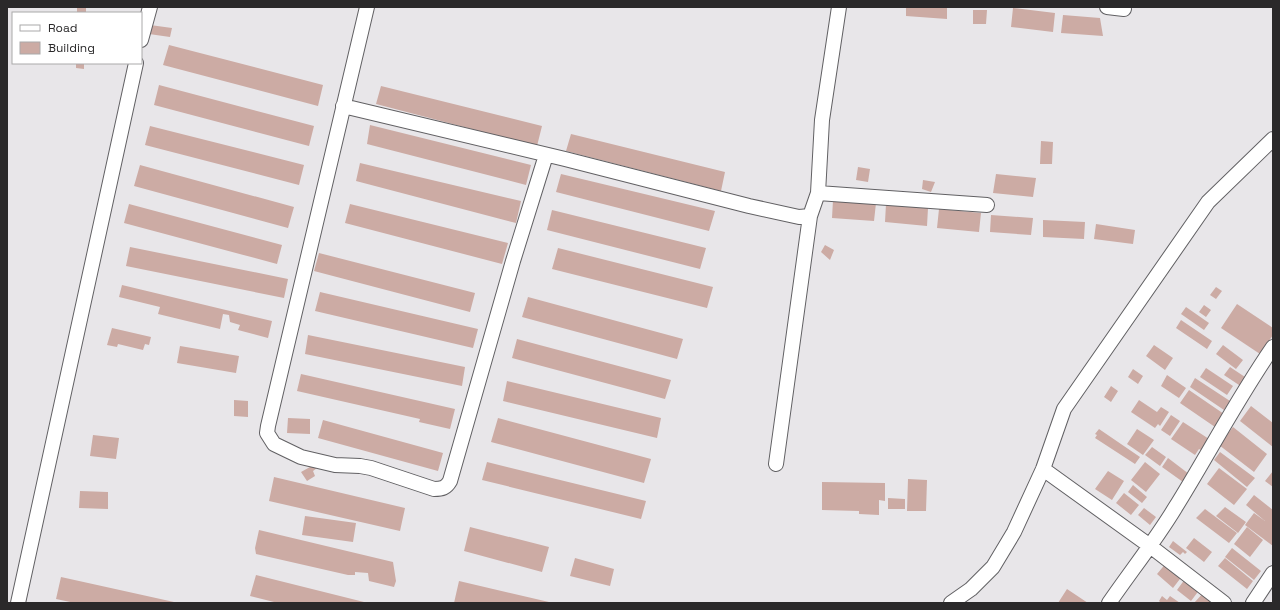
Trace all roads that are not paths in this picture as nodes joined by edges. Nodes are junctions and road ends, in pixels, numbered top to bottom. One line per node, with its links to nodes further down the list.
1 (150, 7): 6 (street)
2 (367, 7): 8 (street)
3 (839, 7): 11 (street)
4 (1107, 7): 5 (street)
5 (1124, 9)
6 (142, 36)
7 (136, 64): 20 (street)
8 (343, 106): 10 (street); 10 (street)
9 (1273, 139): 16 (street)
10 (546, 154): 13 (street)
11 (818, 193): 12 (street); 13 (street)
12 (987, 205)
13 (810, 216): 15 (street)
14 (1273, 347): 17 (street)
15 (776, 464)
16 (1043, 469): 17 (street); 19 (street)
17 (1150, 546): 23 (street); 24 (street)
18 (1273, 573): 25 (street)
19 (971, 589): 21 (street); 22 (street)
20 (18, 603)
21 (951, 603)
22 (968, 603)
23 (1109, 603)
24 (1224, 603)
25 (1253, 603)

